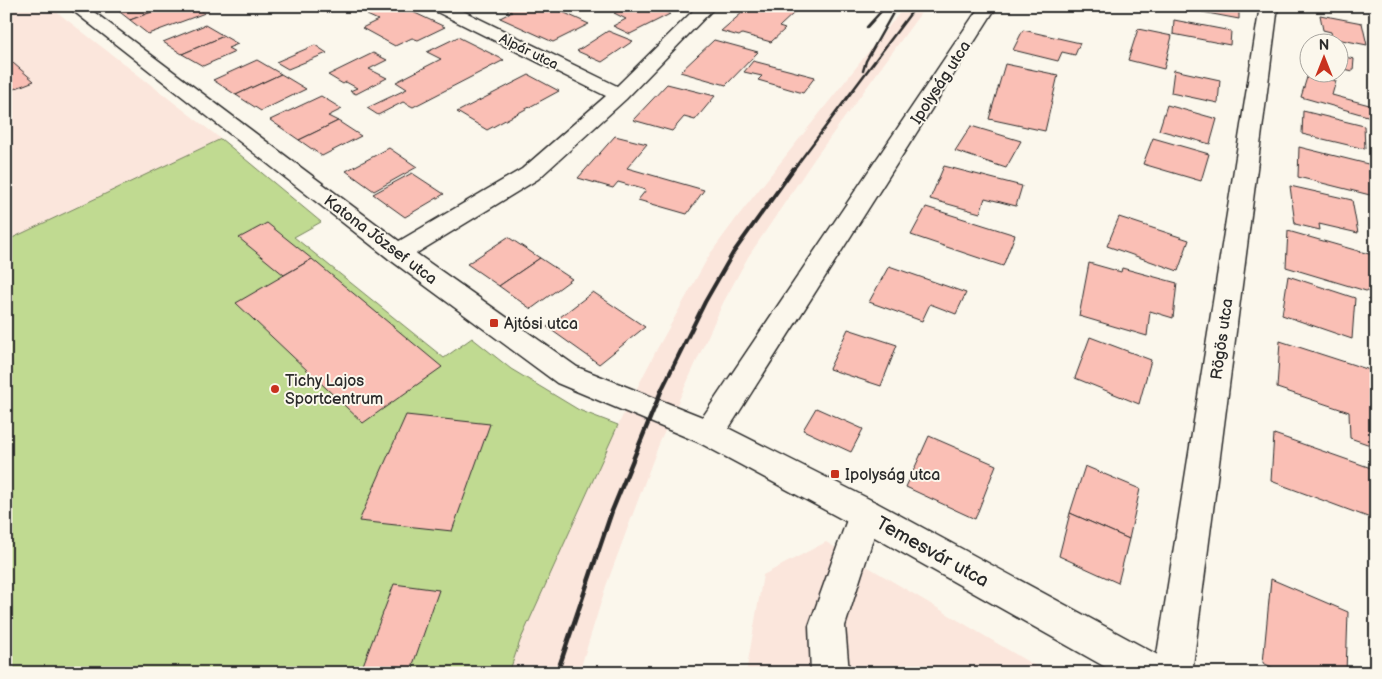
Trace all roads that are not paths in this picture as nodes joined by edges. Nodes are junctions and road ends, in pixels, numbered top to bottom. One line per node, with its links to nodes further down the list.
1 (439, 6): 6 (street, Alpár utca)
2 (708, 6): 6 (street)
3 (989, 6): 8 (street, Ipolyság utca)
4 (1269, 6): 12 (street, Rögös utca)
5 (79, 7): 7 (street, Katona József utca)
6 (619, 95): 7 (street)
7 (398, 254): 8 (street, Katona József utca)
8 (709, 434): 9 (street, Temesvár utca)
9 (865, 514): 10 (street); 11 (street, Temesvár utca)
10 (830, 673)
11 (1154, 673)
12 (1173, 673)

